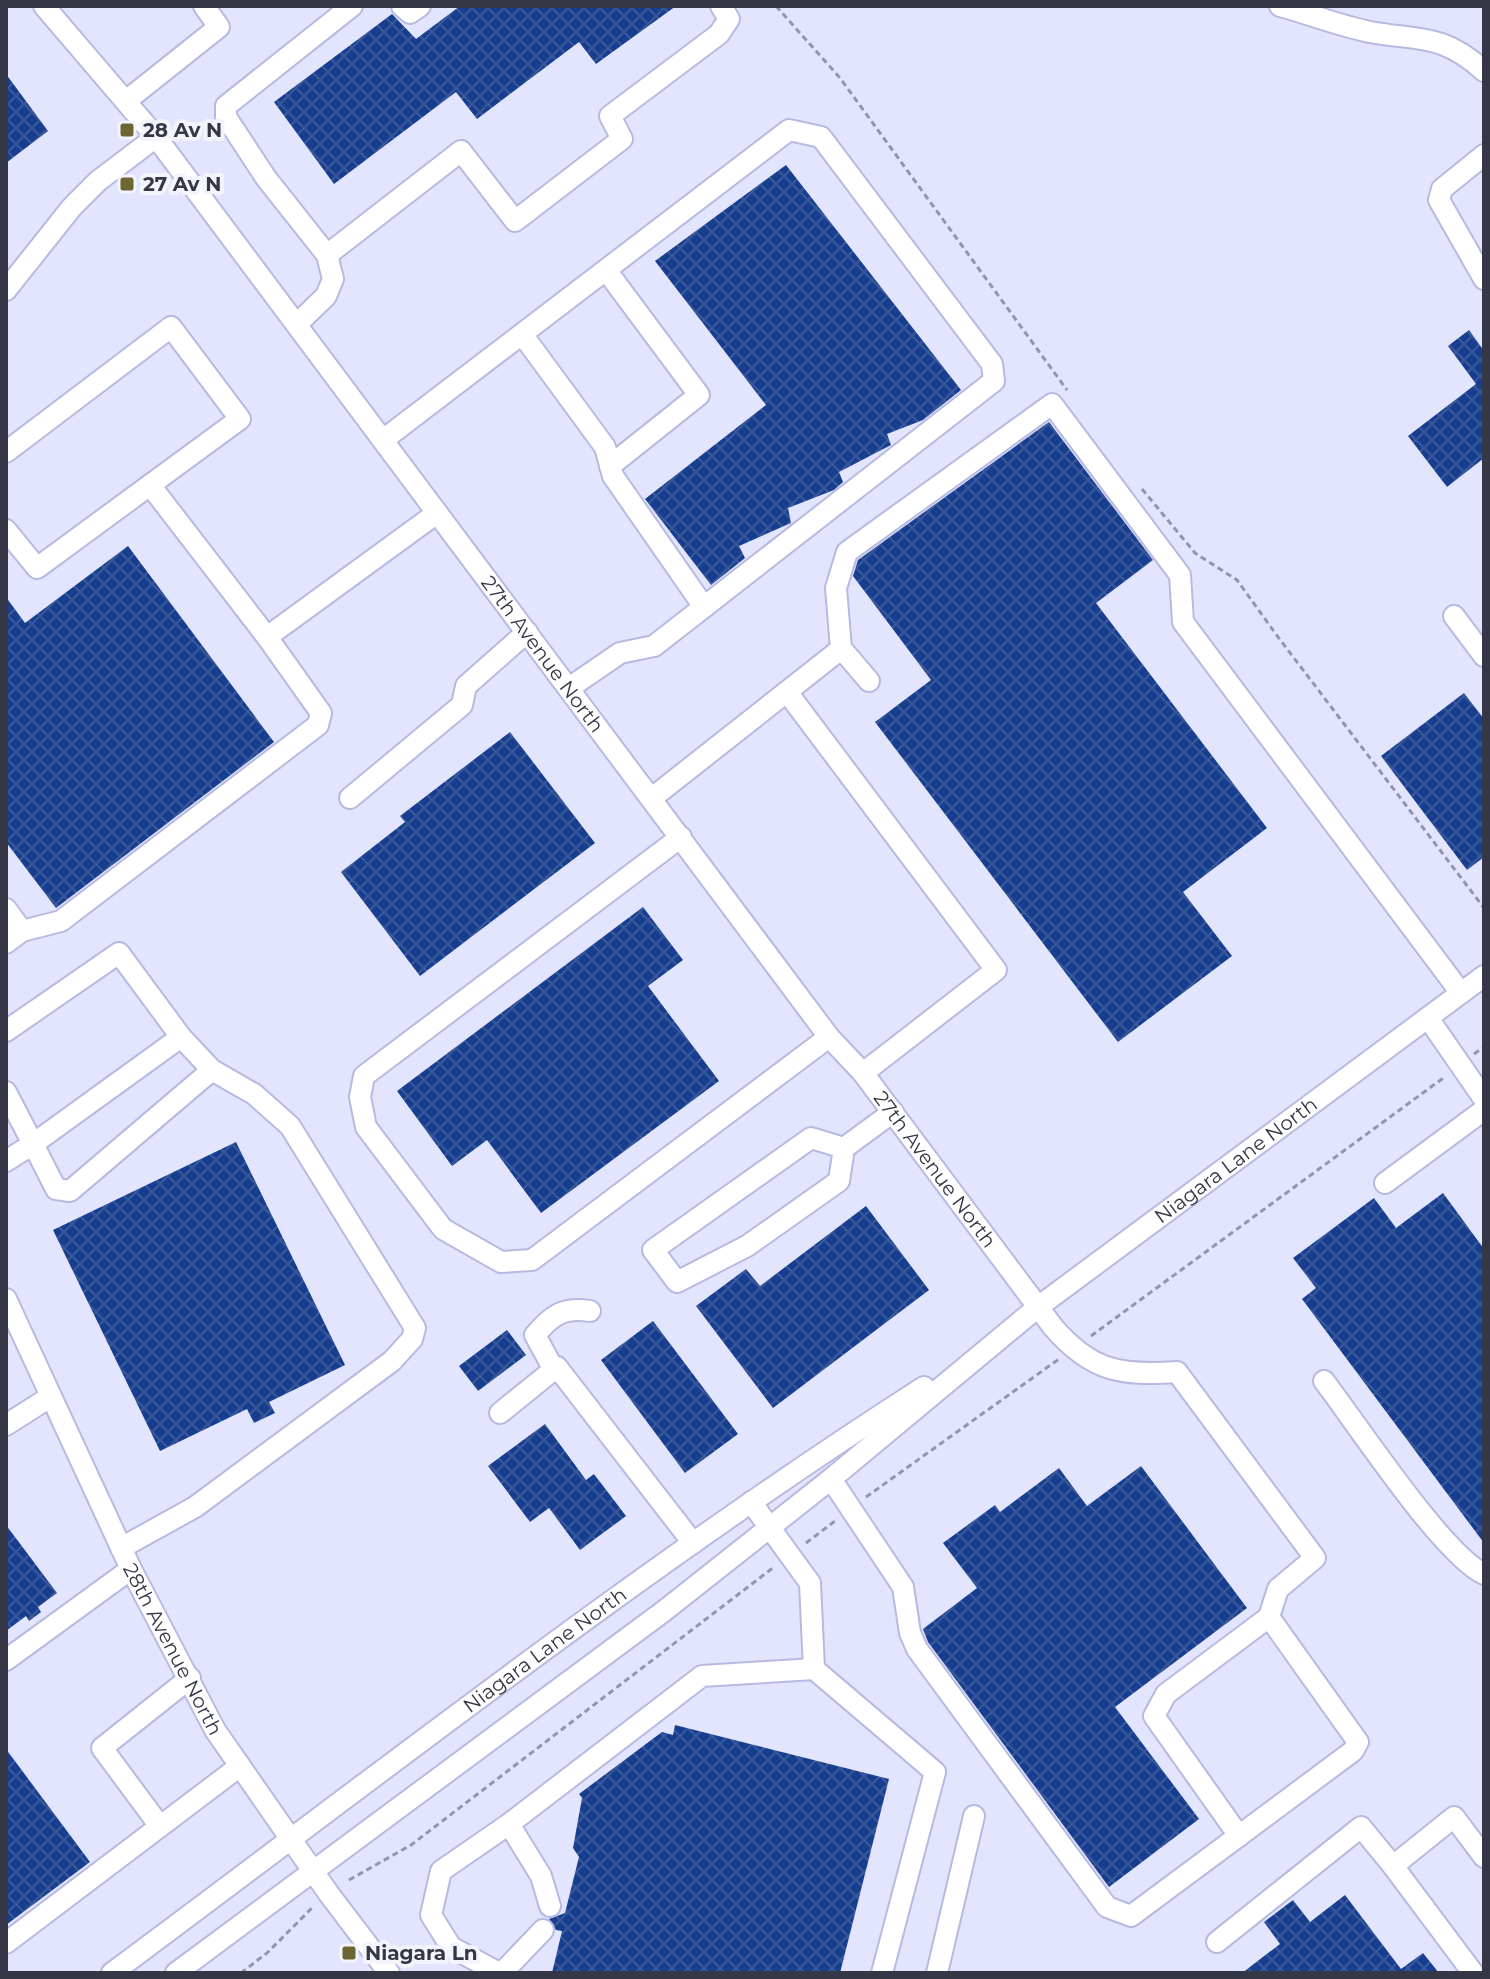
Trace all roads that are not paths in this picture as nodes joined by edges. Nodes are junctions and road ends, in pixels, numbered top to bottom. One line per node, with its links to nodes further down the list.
1 (44, 6): 9 (street, 27th Avenue North)
2 (204, 6): 9 (street)
3 (352, 6): 12 (street)
4 (402, 6): 5 (street)
5 (420, 6)
6 (721, 6): 12 (street)
7 (1280, 6): 8 (street)
8 (1484, 71)
9 (126, 101): 10 (street, 27th Avenue North)
10 (156, 137): 15 (street); 16 (street, 27th Avenue North)
11 (1484, 155): 14 (street)
12 (327, 255): 16 (street)
13 (606, 270): 17 (street); 20 (street); 24 (street)
14 (1484, 279)
15 (6, 290)
16 (297, 324): 18 (street, 27th Avenue North)
17 (522, 334): 18 (street); 20 (street)
18 (383, 440): 22 (street, 27th Avenue North)
19 (6, 452): 21 (street)
20 (610, 466): 24 (street)
21 (150, 485): 23 (street); 27 (street)
22 (437, 513): 26 (street, 27th Avenue North); 27 (street)
23 (6, 530)
24 (704, 607): 31 (street)
25 (1454, 616): 29 (street)
26 (527, 632): 31 (street, 27th Avenue North); 33 (street)
27 (267, 637): 37 (street)
28 (841, 648): 30 (street); 32 (street); 39 (street)
29 (1484, 656)
30 (869, 681)
31 (569, 688): 34 (street, 27th Avenue North)
32 (787, 692): 34 (street); 45 (street)
33 (350, 798)
34 (652, 798): 35 (street, 27th Avenue North)
35 (681, 837): 43 (street, 27th Avenue North); 43 (street)
36 (6, 909): 37 (street)
37 (14, 937)
38 (1484, 976): 39 (street, Niagara Lane North)
39 (1461, 993): 40 (street, Niagara Lane North)
40 (1428, 1018): 47 (street); 54 (street, Niagara Lane North)
41 (6, 1031): 42 (street)
42 (181, 1037): 44 (street); 50 (street)
43 (829, 1037): 45 (street, 27th Avenue North)
44 (212, 1070): 50 (street); 67 (street)
45 (863, 1073): 49 (street, 27th Avenue North)
46 (6, 1092): 50 (street)
47 (1484, 1099)
48 (1484, 1110): 53 (street)
49 (893, 1112): 51 (street); 54 (street, 27th Avenue North)
50 (33, 1144): 52 (street)
51 (844, 1148): 51 (street)
52 (6, 1161)
53 (1385, 1183)
54 (1038, 1307): 57 (street, Niagara Lane North); 70 (street, 27th Avenue North)
55 (590, 1311): 58 (street)
56 (9, 1313): 60 (street, 28th Avenue North)
57 (988, 1346): 63 (street, Niagara Lane North); 64 (street, Niagara Lane North)
58 (554, 1370): 61 (street); 66 (street)
59 (1324, 1381): 69 (street)
60 (50, 1397): 62 (street); 67 (street, 28th Avenue North)
61 (500, 1413)
62 (6, 1425)
63 (831, 1479): 65 (street, Niagara Lane North); 78 (street)
64 (751, 1502): 65 (street); 66 (street, Niagara Lane North)
65 (771, 1526): 72 (street); 82 (street, Niagara Lane North)
66 (693, 1543): 79 (street, Niagara Lane North)
67 (121, 1548): 68 (street, 28th Avenue North)
68 (131, 1569): 71 (street); 73 (street, 28th Avenue North)
69 (1484, 1574)
70 (1269, 1617): 78 (street); 78 (street)
71 (6, 1660)
72 (814, 1669): 76 (street); 91 (street)
73 (190, 1678): 74 (street, 28th Avenue North); 77 (street)
74 (240, 1766): 77 (street); 79 (street, 28th Avenue North)
75 (974, 1816): 92 (street)
76 (509, 1824): 83 (street); 90 (street)
77 (159, 1825): 86 (street)
78 (1239, 1836)
79 (291, 1840): 82 (street, 28th Avenue North); 87 (street, Niagara Lane North)
80 (1484, 1857): 81 (street)
81 (1393, 1866): 85 (street); 93 (street)
82 (312, 1871): 88 (street, Niagara Lane North); 89 (street, 28th Avenue North)
83 (550, 1906)
84 (543, 1930): 90 (street)
85 (1217, 1942)
86 (6, 1943)
87 (112, 1973)
88 (176, 1973)
89 (389, 1973)
90 (501, 1973)
91 (882, 1973)
92 (937, 1973)
93 (1473, 1973)

